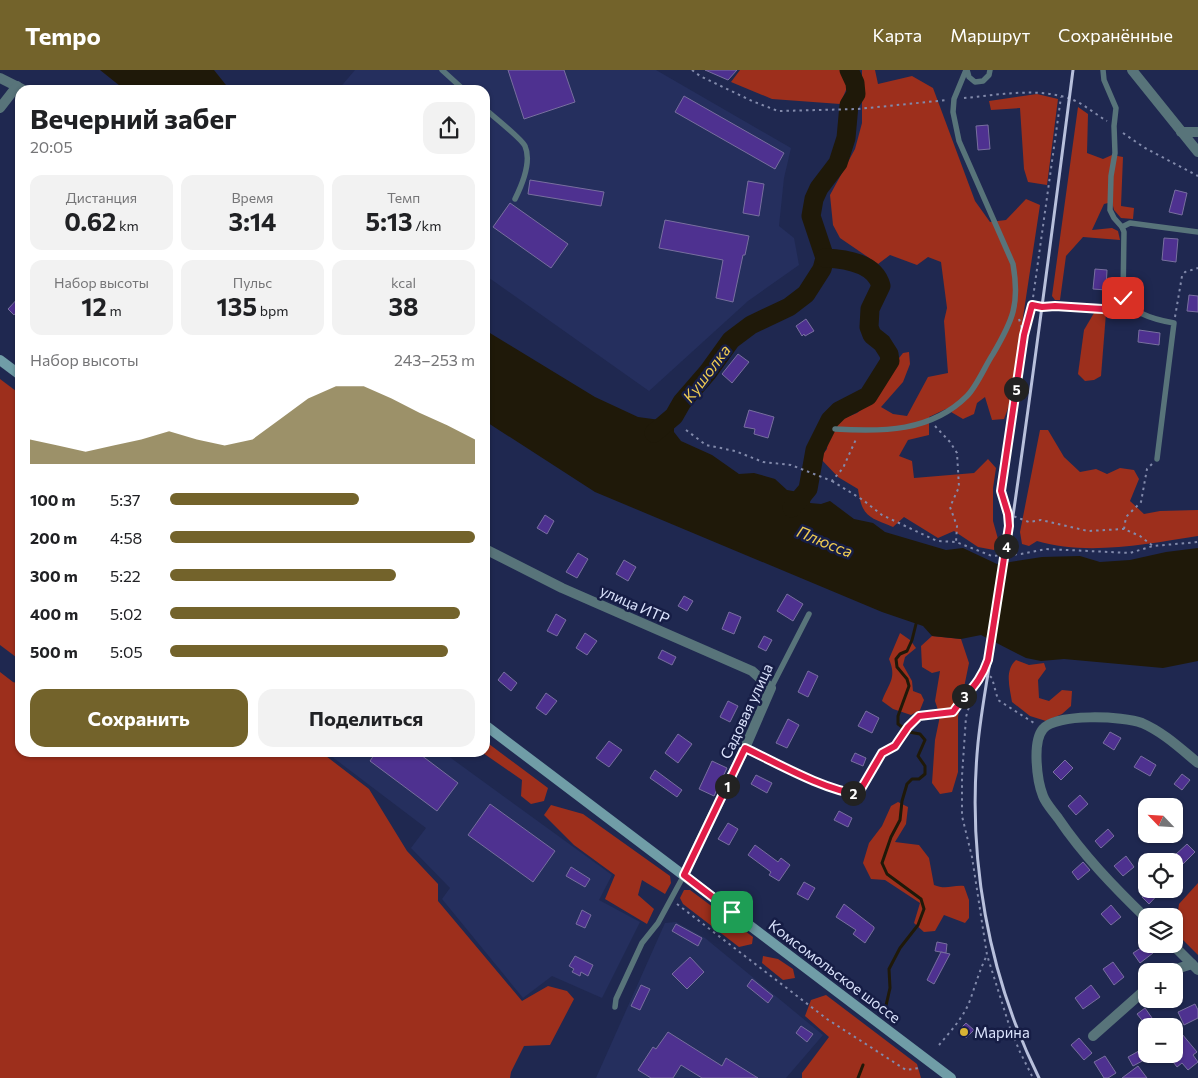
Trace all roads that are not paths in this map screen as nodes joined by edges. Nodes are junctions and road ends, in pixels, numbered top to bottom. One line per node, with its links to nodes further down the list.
1 (442, 70): 7 (lane)
2 (966, 70): 3 (lane); 20 (lane)
3 (990, 70)
4 (1103, 70): 16 (lane)
5 (1132, 70): 12 (street)
6 (0, 78): 8 (street)
7 (458, 85)
8 (15, 86)
9 (15, 93): 10 (street)
10 (0, 108)
11 (490, 114): 15 (lane)
12 (1181, 132): 13 (street); 14 (street)
13 (1198, 132)
14 (1198, 152)
15 (515, 199)
16 (1122, 227): 17 (lane); 21 (lane)
17 (1198, 232)
18 (0, 360): 19 (main road)
19 (15, 371)
20 (835, 429)
21 (1157, 459)
22 (490, 552): 24 (street, улица ИТР)
23 (809, 614): 24 (lane, Садовая улица)
24 (771, 688): 26 (street, Садовая улица)
25 (490, 728): 29 (main road, Комсомольское шоссе)
26 (745, 748): 28 (lane); 29 (street, Садовая улица)
27 (1198, 763): 30 (street)
28 (858, 794)
29 (684, 875): 34 (lane); 36 (main road, Комсомольское шоссе)
30 (1138, 910)
31 (1181, 953): 32 (street)
32 (1195, 967)
33 (1138, 996): 35 (street)
34 (615, 1007)
35 (1093, 1036)
36 (951, 1078)

